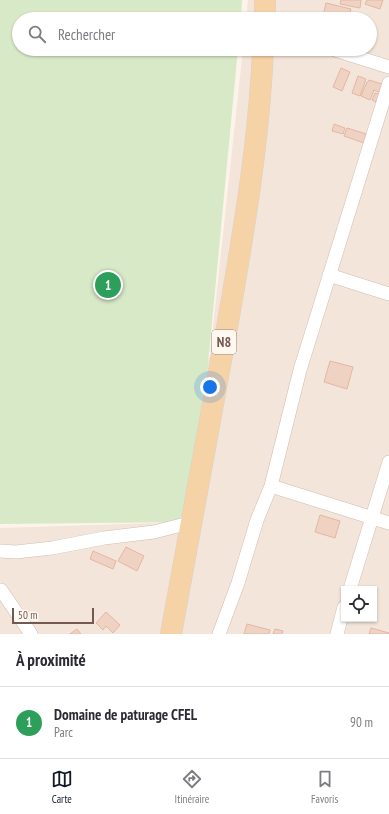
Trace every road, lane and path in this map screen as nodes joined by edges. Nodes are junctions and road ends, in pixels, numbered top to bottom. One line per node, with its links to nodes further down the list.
1 (266, 0): 2 (main road)
2 (265, 12)
3 (263, 56): 12 (main road, N8)
4 (354, 56): 5 (street)
5 (389, 67)
6 (389, 83): 7 (street)
7 (329, 275): 8 (street); 10 (street)
8 (389, 294)
9 (389, 462): 11 (street)
10 (271, 486): 11 (street); 20 (street)
11 (372, 518): 13 (street); 15 (street)
12 (193, 522): 14 (street); 19 (main road, N8)
13 (389, 523)
14 (0, 551)
15 (351, 586)
16 (1, 590): 18 (street)
17 (341, 619): 21 (street)
18 (32, 634)
19 (171, 634)
20 (218, 634)
21 (337, 634)

